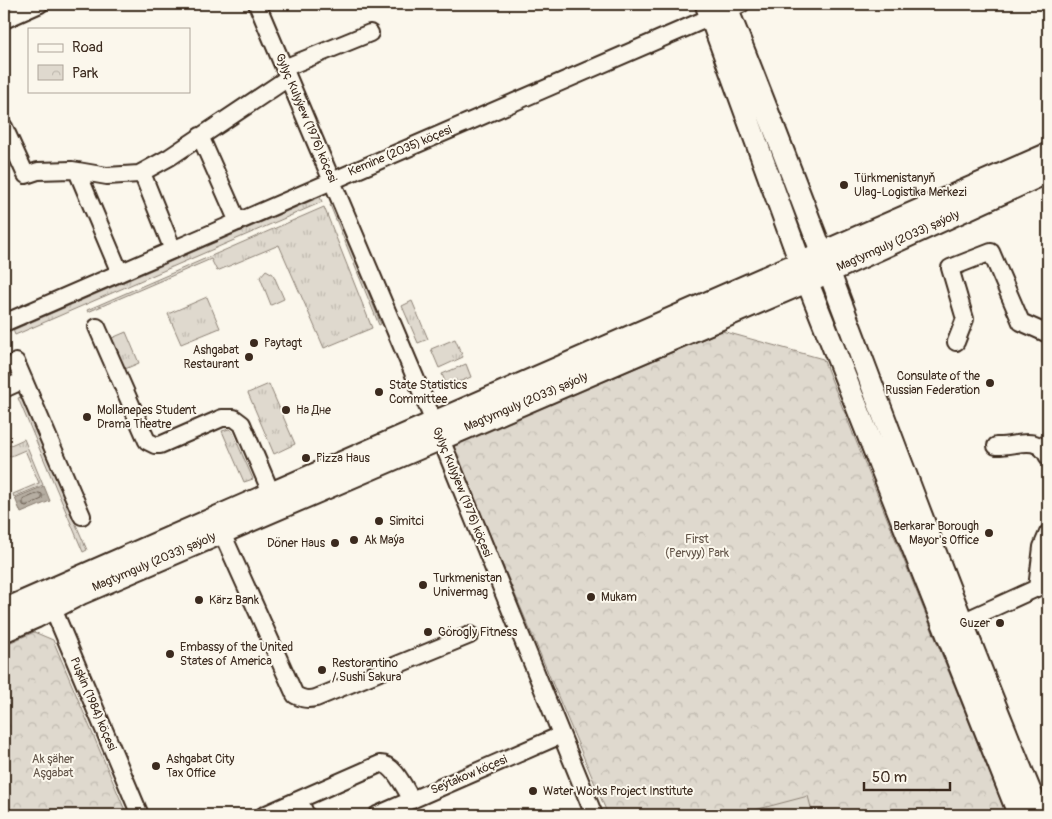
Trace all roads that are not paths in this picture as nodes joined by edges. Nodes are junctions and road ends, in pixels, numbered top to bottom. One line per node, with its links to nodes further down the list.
1 (40, 4): 4 (street)
2 (257, 4): 6 (street, Gylyç Kulyýew (1976) köçesi)
3 (722, 7): 13 (street, Kemine (2035) köçesi); 16 (main road); 17 (main road)
4 (4, 20)
5 (370, 33): 6 (street)
6 (286, 73): 8 (street); 13 (street, Gylyç Kulyýew (1976) köçesi)
7 (4, 127): 10 (street)
8 (200, 136): 12 (street); 14 (street)
9 (1048, 154): 16 (main road, Magtymguly (2033) şaýoly)
10 (77, 171): 12 (street); 19 (street)
11 (1048, 172): 18 (main road, Magtymguly (2033) şaýoly)
12 (142, 173): 15 (street)
13 (333, 180): 14 (street, Kemine (2035) köçesi); 27 (street, Gylyç Kulyýew (1976) köçesi)
14 (238, 222): 15 (street, Kemine (2035) köçesi)
15 (173, 250): 19 (street, Kemine (2035) köçesi)
16 (821, 252): 17 (main road, Magtymguly (2033) şaýoly); 18 (main road)
17 (804, 271): 18 (main road, Magtymguly (2033) şaýoly); 27 (main road, Magtymguly (2033) şaýoly); 42 (main road)
18 (829, 272): 36 (main road)
19 (120, 273): 20 (street, Kemine (2035) köçesi)
20 (4, 323)
21 (97, 327): 30 (street)
22 (1048, 334): 23 (street)
23 (956, 342)
24 (11, 359): 25 (street)
25 (24, 380): 26 (street); 31 (street)
26 (4, 389)
27 (437, 430): 30 (main road, Magtymguly (2033) şaýoly); 32 (main road, Magtymguly (2033) şaýoly); 39 (street, Gylyç Kulyýew (1976) köçesi)
28 (996, 446): 29 (street)
29 (1048, 457)
30 (272, 495): 34 (main road, Magtymguly (2033) şaýoly)
31 (82, 516)
32 (222, 533): 34 (main road, Magtymguly (2033) şaýoly); 38 (street)
33 (1048, 533): 36 (street)
34 (49, 600): 35 (main road, Magtymguly (2033) şaýoly); 37 (main road, Magtymguly (2033) şaýoly); 43 (street, Puşkin (1984) köçesi)
35 (4, 610)
36 (962, 622): 42 (main road)
37 (4, 631)
38 (470, 635)
39 (561, 735): 41 (street, Seýtakow köçesi); 47 (street, Gylyç Kulyýew (1976) köçesi)
40 (299, 800): 41 (street); 44 (street); 45 (street)
41 (412, 800): 46 (street, Seýtakow köçesi)
42 (1033, 810)
43 (140, 815)
44 (264, 815)
45 (306, 815)
46 (377, 815)
47 (594, 815)

